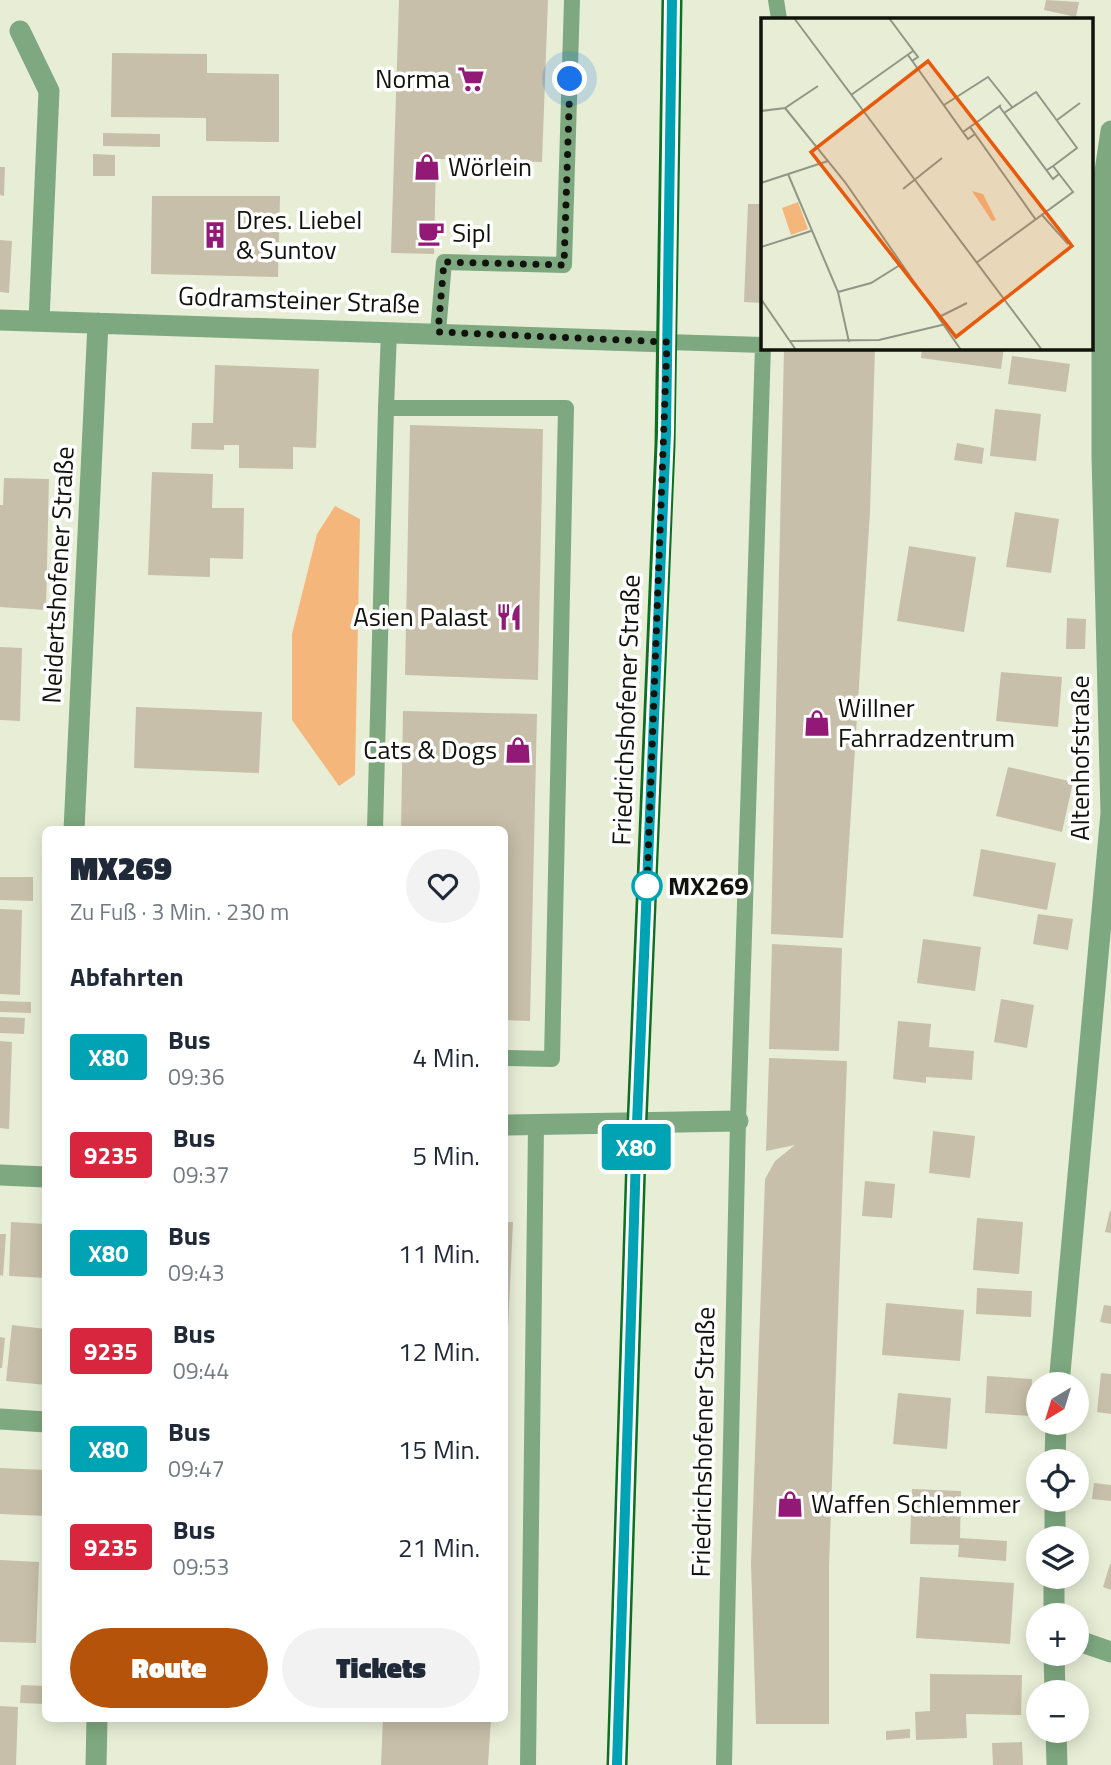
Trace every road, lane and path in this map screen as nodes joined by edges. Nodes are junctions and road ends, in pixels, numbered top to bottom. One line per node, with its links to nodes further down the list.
1 (572, 0): 12 (lane)
2 (672, 0): 13 (main road, Friedrichshofener Straße)
3 (776, 0): 4 (lane)
4 (779, 18)
5 (20, 31): 9 (street)
6 (1111, 131): 7 (street, Altenhofstraße)
7 (1097, 190): 17 (street, Altenhofstraße)
8 (0, 320): 9 (street, Godramsteiner Straße)
9 (39, 321): 10 (street, Godramsteiner Straße)
10 (98, 323): 11 (street, Godramsteiner Straße); 18 (street, Neidertshofener Straße)
11 (389, 332): 12 (street, Godramsteiner Straße); 16 (lane)
12 (438, 332): 13 (street, Godramsteiner Straße)
13 (667, 342): 14 (lane, Friedrichshofener Straße); 22 (main road, Friedrichshofener Straße)
14 (761, 346)
15 (763, 350): 21 (lane, Friedrichshofener Straße)
16 (386, 408): 19 (lane); 20 (lane)
17 (1110, 682): 27 (street, Altenhofstraße)
18 (74, 826)
19 (374, 826)
20 (508, 1058)
21 (738, 1121): 22 (street); 37 (lane, Friedrichshofener Straße)
22 (637, 1123): 24 (street); 36 (main road, Friedrichshofener Straße)
23 (508, 1125): 24 (street)
24 (536, 1126): 35 (lane)
25 (0, 1175): 26 (street)
26 (42, 1178)
27 (1060, 1372)
28 (0, 1419): 29 (street)
29 (42, 1422)
30 (1089, 1644): 31 (street)
31 (1111, 1652)
32 (97, 1722): 34 (street)
33 (1056, 1743): 38 (street)
34 (96, 1765)
35 (528, 1765)
36 (617, 1765)
37 (724, 1765)
38 (1056, 1765)

